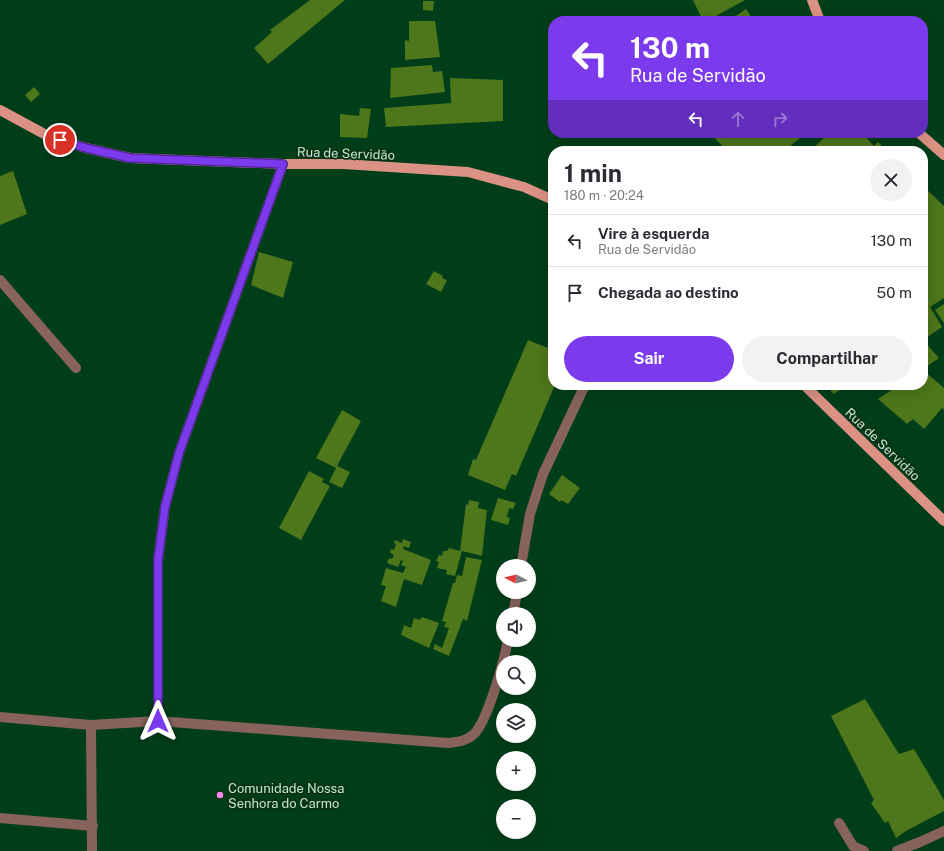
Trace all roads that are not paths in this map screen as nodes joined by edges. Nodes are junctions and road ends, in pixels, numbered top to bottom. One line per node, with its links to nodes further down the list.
1 (812, 0): 2 (main road)
2 (818, 16)
3 (0, 110): 6 (main road, Rua de Servidão)
4 (925, 138): 5 (main road)
5 (944, 155)
6 (283, 164): 7 (main road, Rua de Servidão); 16 (street)
7 (548, 198)
8 (0, 280): 9 (street)
9 (76, 368)
10 (582, 390): 13 (street)
11 (809, 390): 12 (main road, Rua de Servidão)
12 (944, 521)
13 (522, 559)
14 (506, 647): 16 (street)
15 (0, 717): 17 (street)
16 (158, 721): 17 (street)
17 (91, 725): 20 (street)
18 (0, 818): 20 (street)
19 (839, 823): 23 (street)
20 (92, 826): 22 (street)
21 (944, 831): 24 (street)
22 (92, 851)
23 (864, 851)
24 (897, 851)

